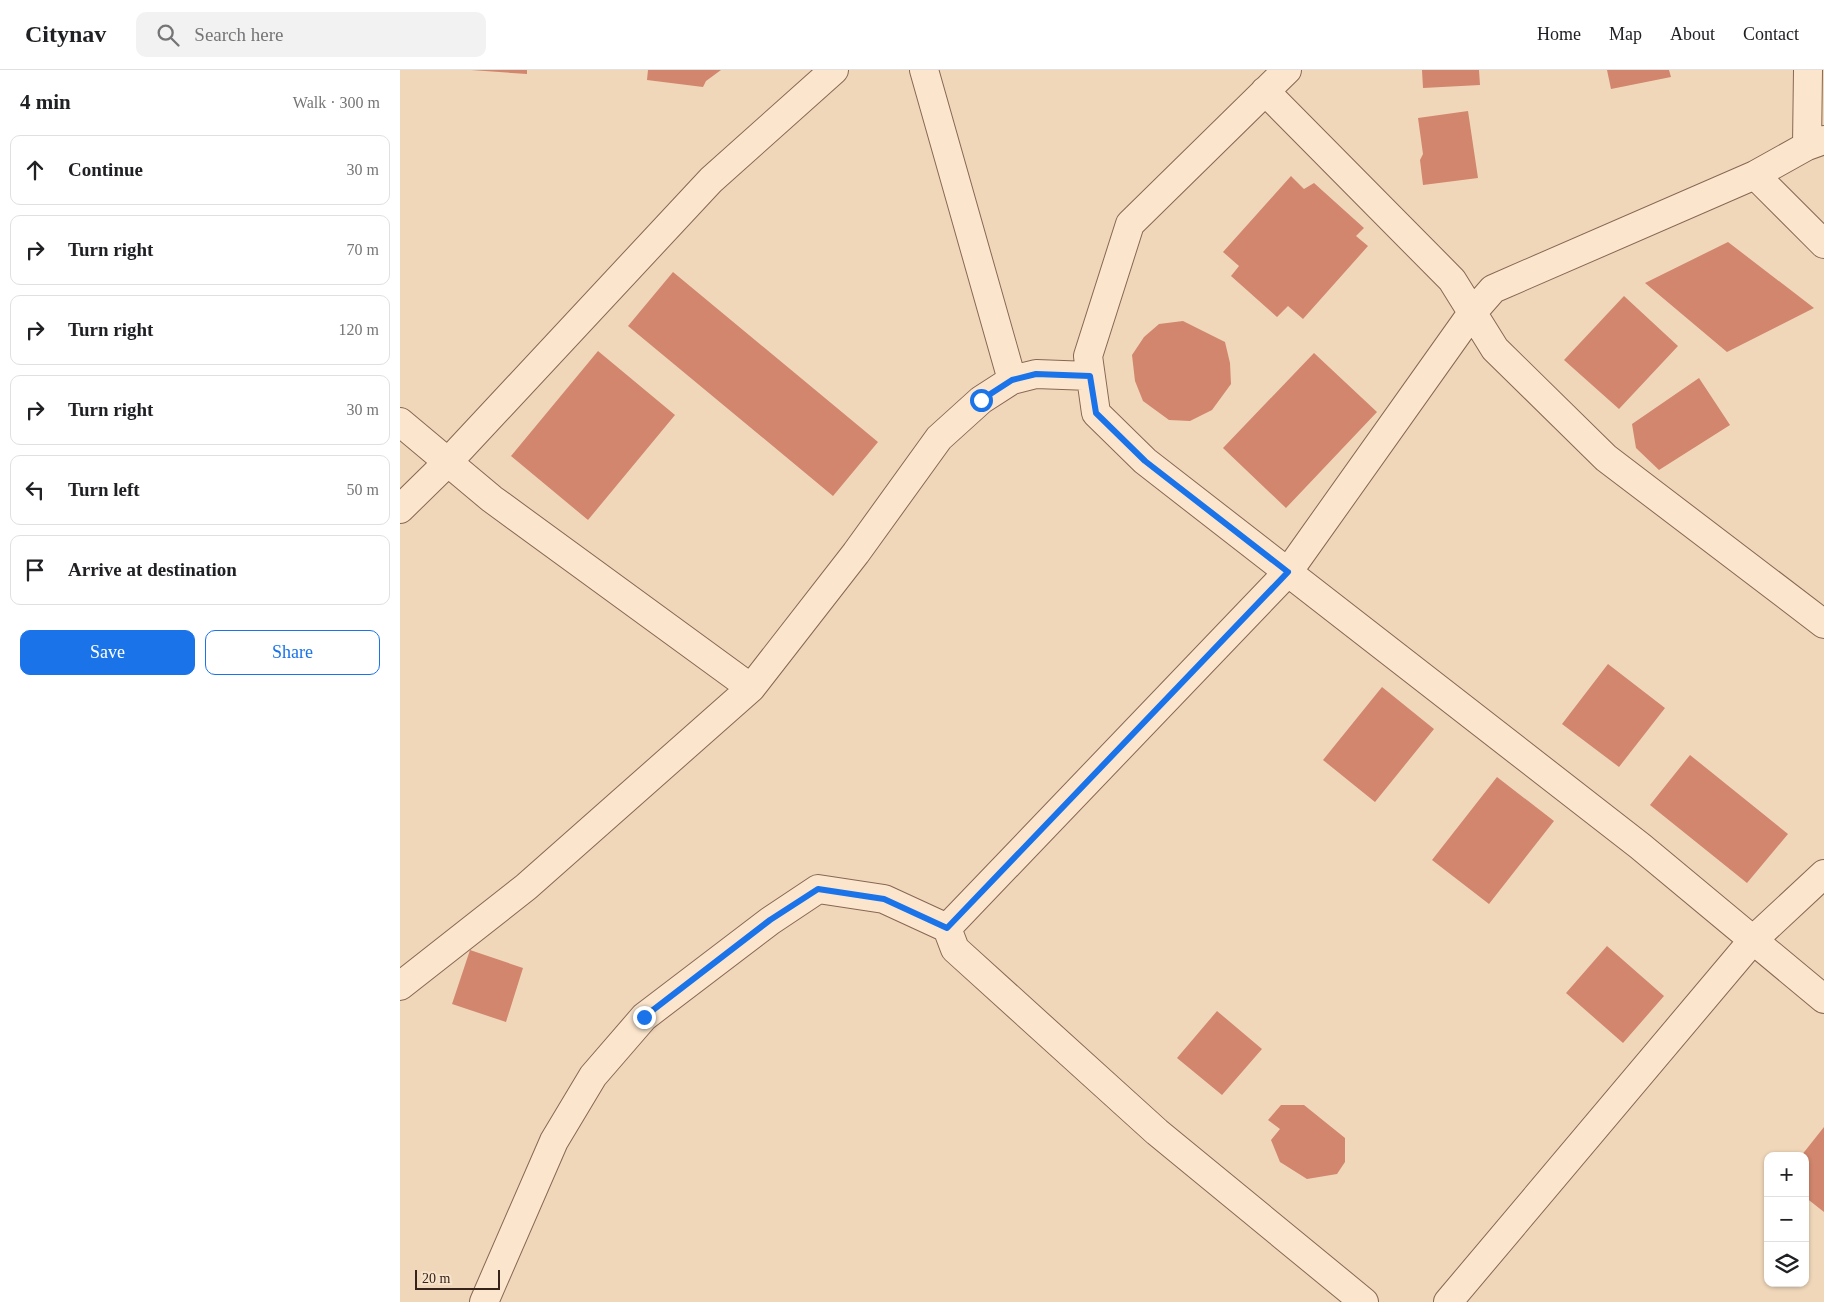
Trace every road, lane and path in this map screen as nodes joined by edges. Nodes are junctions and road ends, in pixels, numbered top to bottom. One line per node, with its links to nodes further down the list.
1 (834, 70): 13 (street)
2 (924, 70): 11 (street)
3 (1287, 70): 5 (street)
4 (1808, 70): 6 (street)
5 (1265, 91): 9 (street); 10 (street)
6 (1816, 143): 7 (street)
7 (1754, 175): 8 (street); 9 (street)
8 (1824, 244)
9 (1472, 313): 15 (street); 16 (street)
10 (1090, 376): 11 (street); 15 (street)
11 (1012, 380): 17 (street)
12 (400, 422): 13 (street)
13 (448, 462): 14 (street); 17 (street)
14 (400, 509)
15 (1288, 572): 19 (street); 20 (street)
16 (1824, 624)
17 (751, 688): 21 (street)
18 (1824, 874): 20 (street)
19 (947, 928): 23 (street); 24 (street)
20 (1753, 940): 22 (street); 25 (street)
21 (400, 986)
22 (1824, 999)
23 (484, 1302)
24 (1364, 1302)
25 (1448, 1302)

